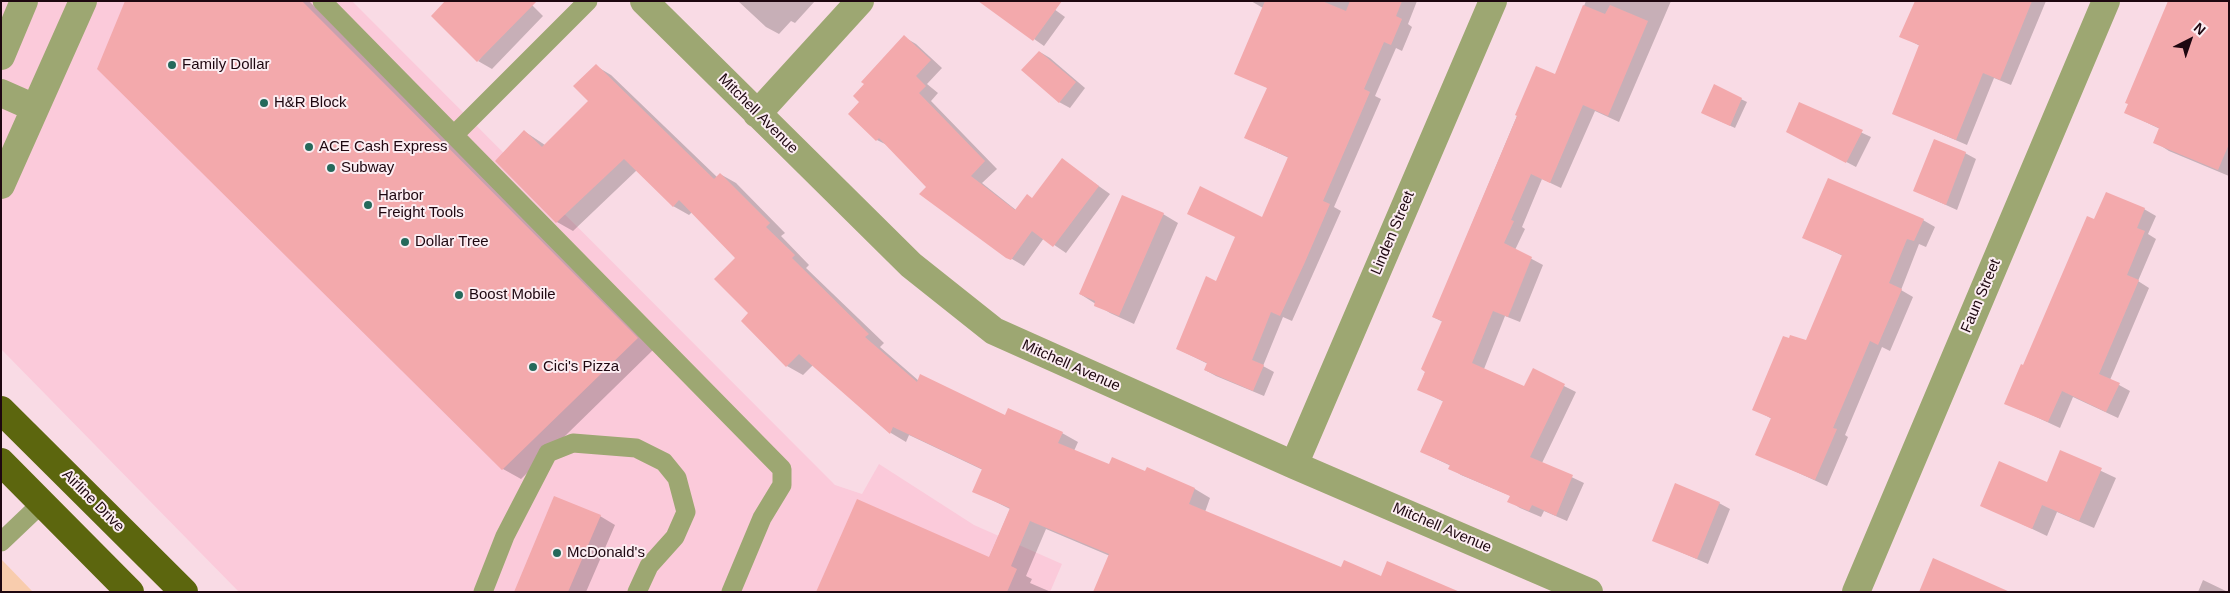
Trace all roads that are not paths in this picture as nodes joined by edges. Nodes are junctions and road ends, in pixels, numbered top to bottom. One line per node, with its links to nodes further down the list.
1 (24, 1): 9 (street)
2 (83, 1): 11 (street)
3 (322, 1): 13 (lane)
4 (588, 1): 13 (lane)
5 (644, 1): 12 (street, Mitchell Avenue)
6 (860, 1): 12 (street)
7 (1493, 1): 17 (street, Linden Street)
8 (2106, 1): 26 (street, Faun Street)
9 (4, 42)
10 (1, 93): 11 (street)
11 (35, 108): 14 (street)
12 (757, 114): 17 (street, Mitchell Avenue)
13 (454, 135): 25 (lane)
14 (1, 185)
15 (1, 410): 22 (highway, Airline Drive)
16 (1, 462): 18 (highway)
17 (1294, 465): 20 (street, Mitchell Avenue)
18 (42, 503): 19 (lane); 21 (highway)
19 (1, 542)
20 (1572, 588)
21 (130, 592)
22 (184, 592)
23 (482, 592): 24 (lane)
24 (637, 592)
25 (731, 592)
26 (1856, 592)

